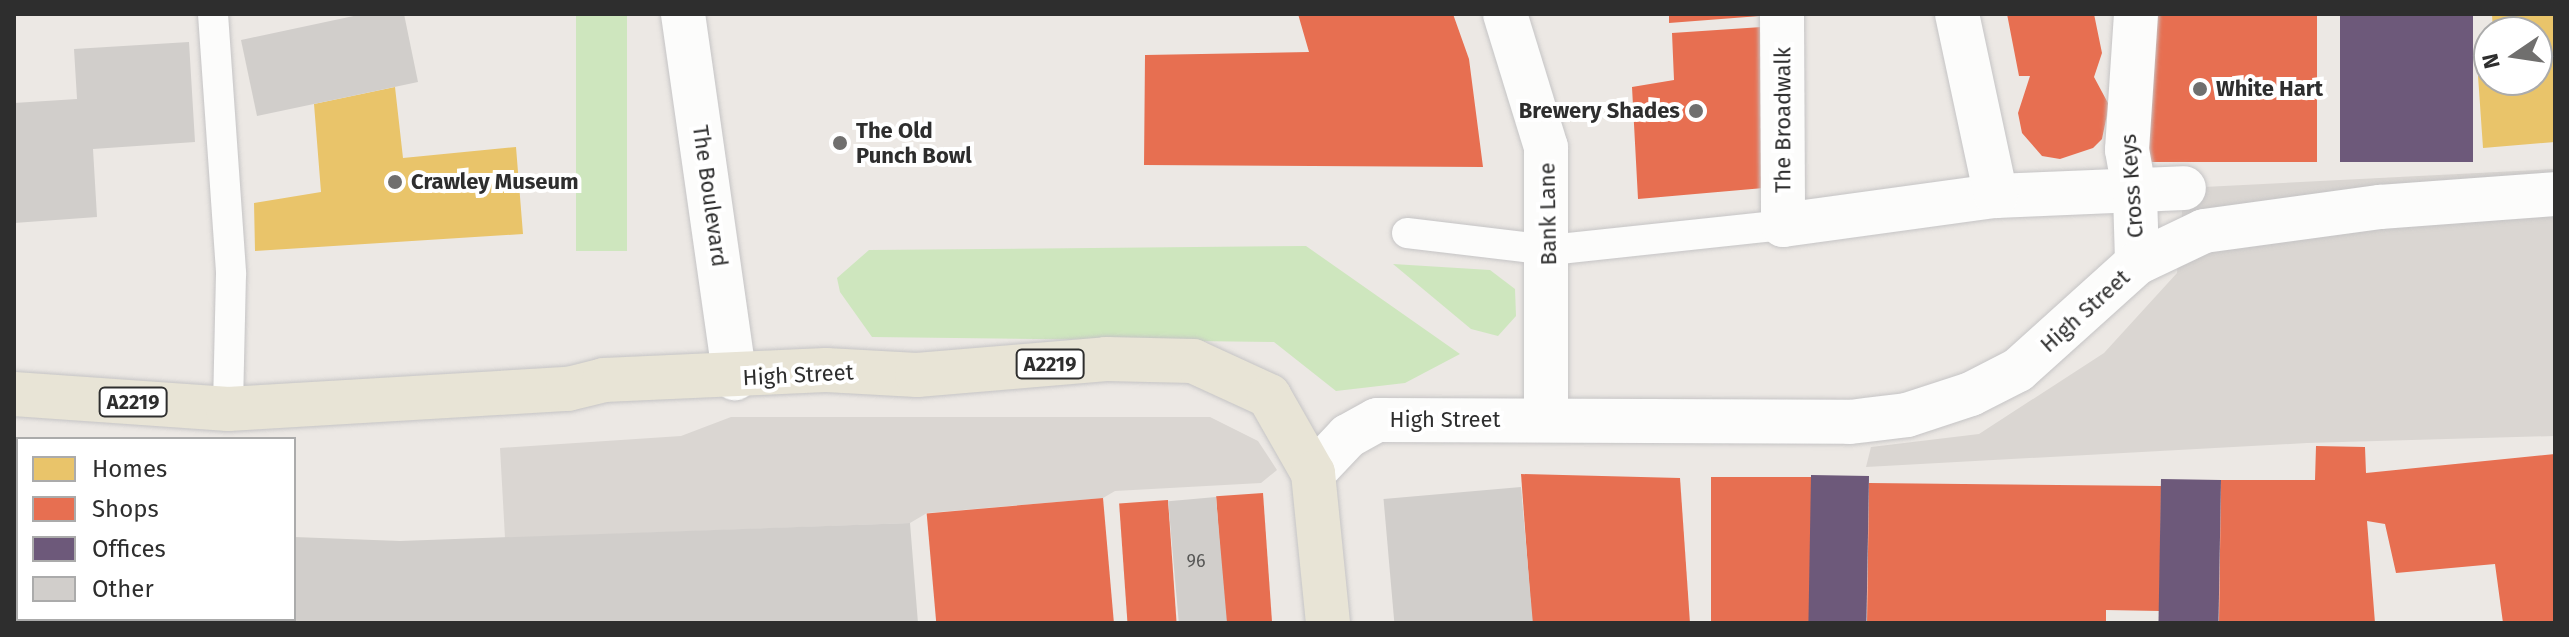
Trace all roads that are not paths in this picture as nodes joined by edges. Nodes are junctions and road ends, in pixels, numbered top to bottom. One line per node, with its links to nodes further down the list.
1 (213, 14): 17 (lane)
2 (683, 14): 15 (street, The Boulevard)
3 (1505, 14): 13 (street, Bank Lane)
4 (1782, 14): 11 (street, The Broadwalk)
5 (1957, 14): 10 (street)
6 (2136, 14): 8 (street, Cross Keys)
7 (2184, 188): 8 (street)
8 (2135, 194): 10 (street); 14 (street, Cross Keys)
9 (2555, 194): 14 (street, High Street)
10 (1996, 196): 11 (street)
11 (1783, 225): 13 (lane)
12 (1407, 233): 13 (lane)
13 (1550, 250): 18 (street, Bank Lane)
14 (2137, 263): 18 (street, High Street)
15 (735, 378): 17 (main road, High Street / A2219); 19 (main road, High Street / A2219)
16 (14, 394): 17 (main road, High Street / A2219)
17 (228, 409)
18 (1546, 420): 19 (street, High Street)
19 (1313, 473): 20 (main road, A2219)
20 (1328, 623)

